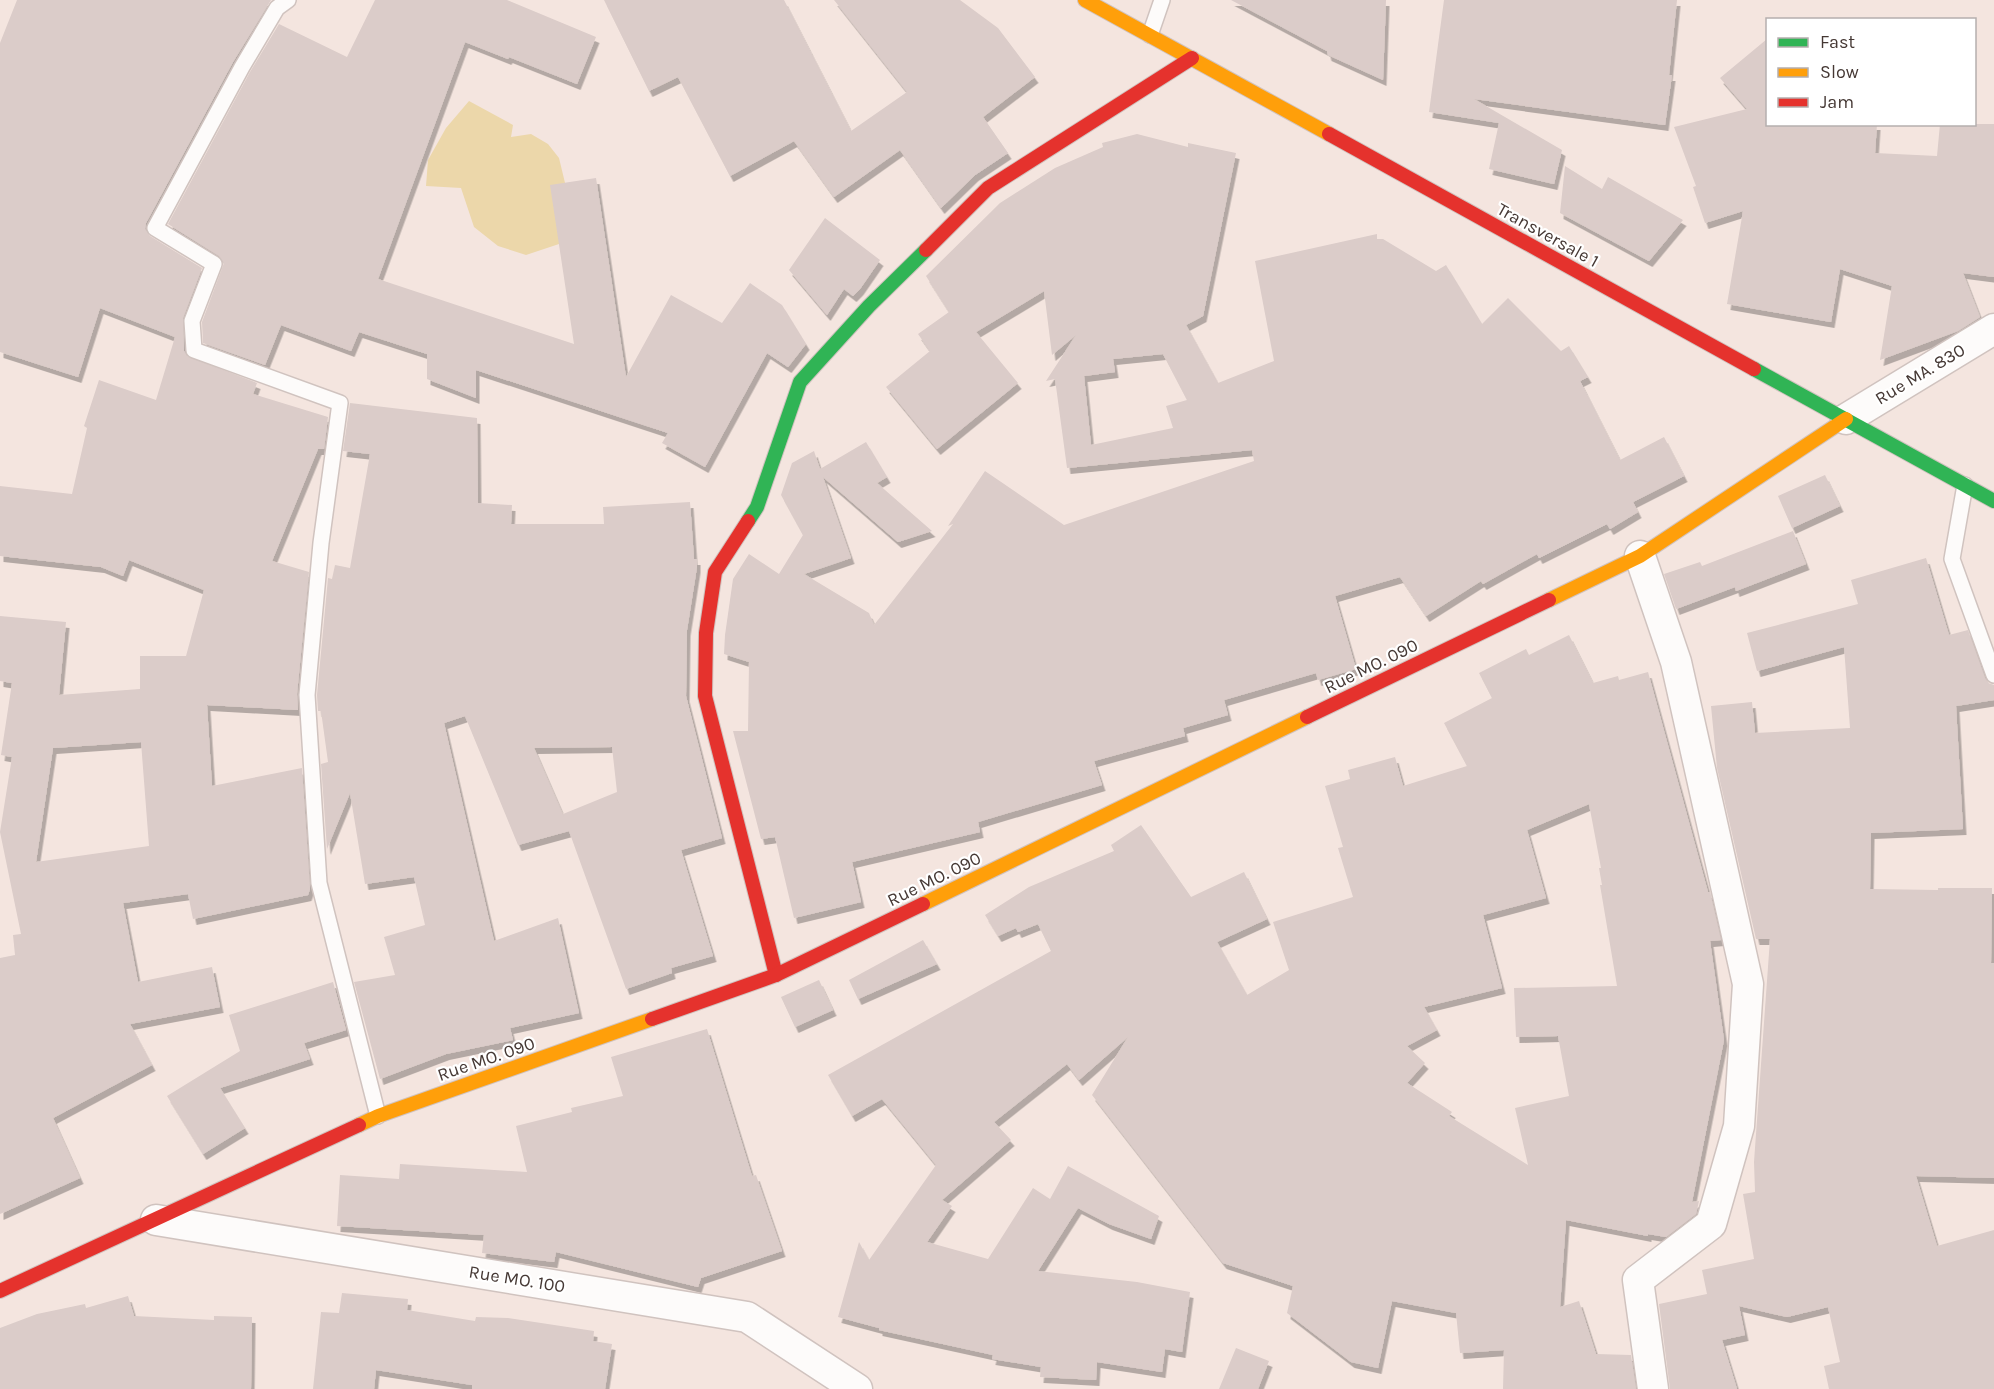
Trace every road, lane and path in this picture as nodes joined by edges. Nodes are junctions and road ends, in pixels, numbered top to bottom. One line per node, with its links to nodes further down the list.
1 (288, 0): 13 (lane)
2 (1085, 0): 4 (street, Transversale 1)
3 (1162, 0): 4 (lane)
4 (1150, 35): 5 (street, Transversale 1)
5 (1192, 58): 7 (street, Transversale 1); 12 (street)
6 (1994, 328): 7 (street, Rue MA. 830)
7 (1846, 419): 8 (street, Transversale 1); 10 (street, Rue MO. 090)
8 (1965, 485): 9 (street, Transversale 1); 11 (lane)
9 (1994, 501)
10 (1640, 556): 12 (street, Rue MO. 090); 17 (street)
11 (1994, 675)
12 (776, 975): 13 (street, Rue MO. 090)
13 (378, 1116): 14 (street, Rue MO. 090)
14 (156, 1220): 15 (street, Rue MO. 090); 16 (street, Rue MO. 100)
15 (0, 1291)
16 (857, 1389)
17 (1653, 1389)

